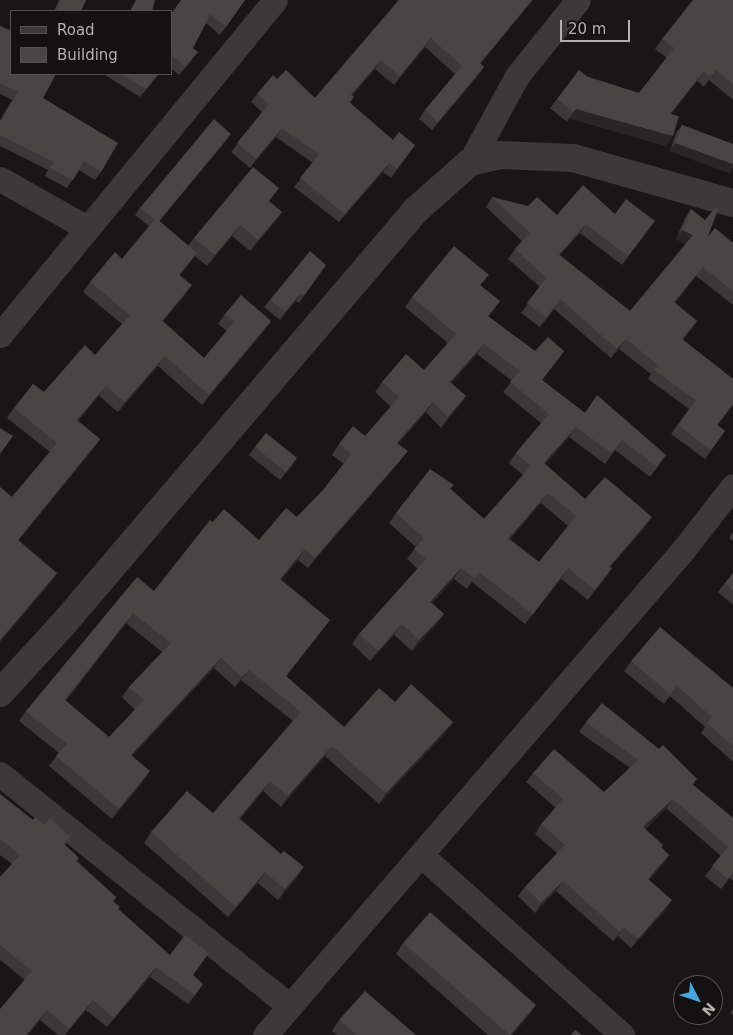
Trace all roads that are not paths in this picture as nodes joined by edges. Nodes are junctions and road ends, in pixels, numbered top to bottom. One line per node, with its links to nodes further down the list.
1 (275, 0): 6 (street)
2 (578, 0): 3 (street)
3 (470, 162): 5 (street); 9 (street)
4 (0, 179): 6 (street)
5 (733, 203)
6 (87, 228): 7 (street)
7 (0, 335)
8 (733, 486): 11 (street)
9 (0, 693)
10 (0, 774): 12 (street)
11 (421, 855): 12 (street); 14 (street)
12 (290, 1006): 13 (street)
13 (264, 1035)
14 (622, 1035)

